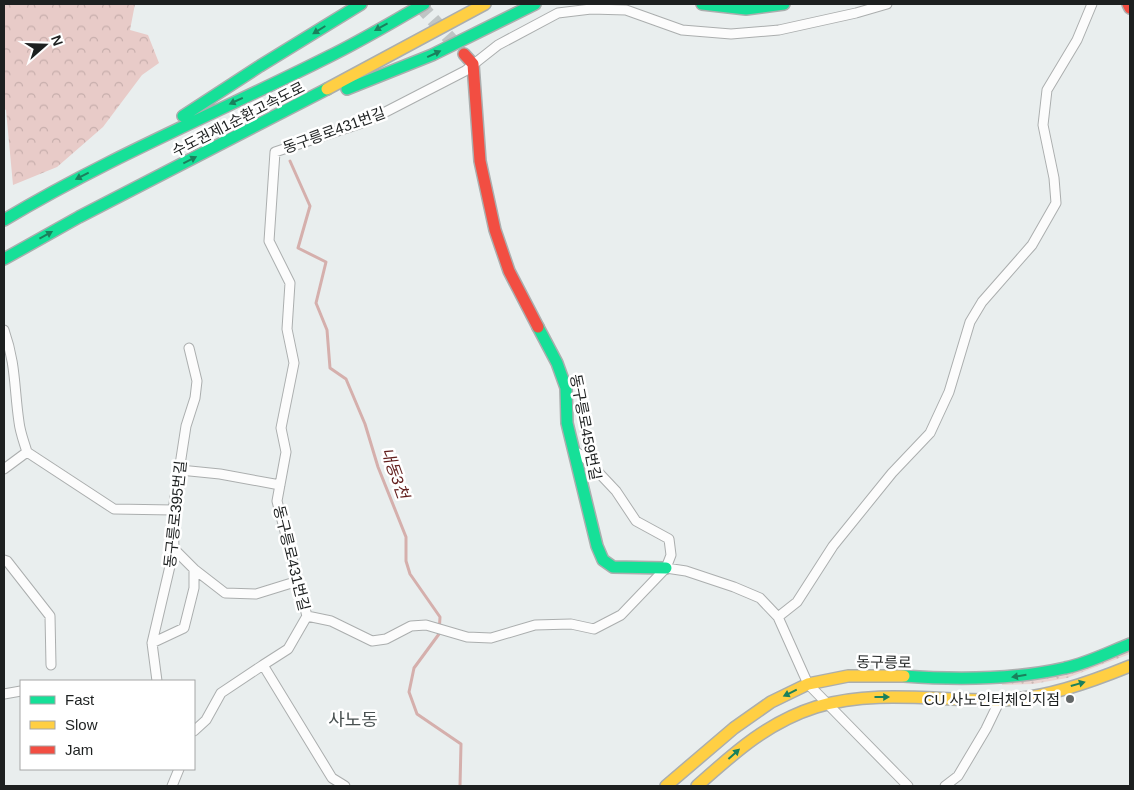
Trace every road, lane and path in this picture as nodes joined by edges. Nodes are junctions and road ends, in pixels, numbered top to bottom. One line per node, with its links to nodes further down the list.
1 (360, 4): 14 (main road, one-way to 14)
2 (424, 4): 14 (main road, 수도권제1순환고속도로, one-way to 14)
3 (486, 4): 13 (main road, 수도권제1순환고속도로)
4 (535, 4): 13 (main road, one-way to 4)
5 (702, 4): 6 (main road)
6 (784, 4)
7 (888, 4): 12 (street)
8 (1092, 4): 31 (street)
9 (1128, 4): 10 (main road)
10 (1130, 8)
11 (464, 54): 12 (main road)
12 (473, 64): 19 (main road, 동구릉로459번길); 23 (street, 동구릉로431번길)
13 (274, 117): 16 (main road, 수도권제1순환고속도로, one-way to 13)
14 (126, 154): 15 (main road, 수도권제1순환고속도로, one-way to 15)
15 (4, 220)
16 (4, 259)
17 (4, 330): 20 (street)
18 (189, 348): 22 (street, 동구릉로395번길)
19 (574, 451): 27 (street); 27 (main road, 동구릉로459번길)
20 (27, 452): 21 (street); 24 (street)
21 (4, 469)
22 (180, 470): 23 (street); 24 (street, 동구릉로395번길)
23 (280, 485): 29 (street, 동구릉로431번길)
24 (173, 510): 25 (street, 동구릉로395번길)
25 (174, 550): 28 (street); 32 (street, 동구릉로395번길)
26 (4, 560): 34 (street)
27 (666, 568): 30 (street); 31 (street, 동구릉로459번길)
28 (194, 569): 29 (street); 32 (street)
29 (298, 581): 30 (street, 동구릉로431번길)
30 (307, 616): 35 (street, 동구릉로431번길)
31 (778, 617): 38 (street, 동구릉로459번길)
32 (152, 643): 37 (street, 동구릉로395번길)
33 (1130, 644): 38 (main road, 동구릉로, one-way to 38)
34 (51, 665)
35 (263, 665): 43 (street, 동구릉로431번길); 46 (street)
36 (1130, 666): 41 (main road, one-way to 36)
37 (157, 680)
38 (808, 684): 42 (street, 동구릉로459번길); 47 (main road, 동구릉로, one-way to 47)
39 (20, 691): 40 (street)
40 (4, 694)
41 (1000, 700): 42 (main road, one-way to 41); 50 (street)
42 (827, 704): 48 (main road, one-way to 42); 49 (street, 동구릉로459번길)
43 (195, 731)
44 (179, 770): 45 (street)
45 (172, 786)
46 (345, 786)
47 (666, 786)
48 (697, 786)
49 (908, 786)
50 (945, 786)

